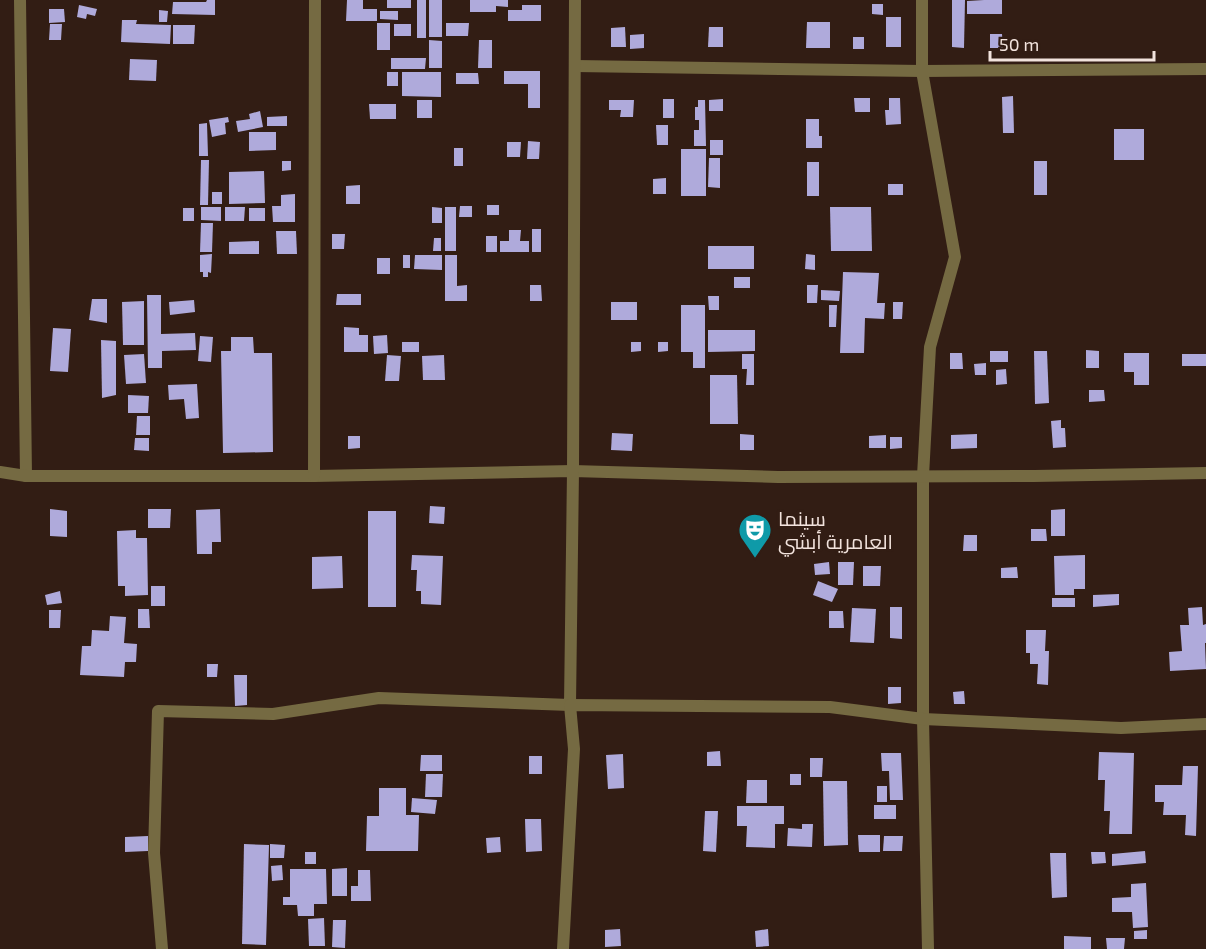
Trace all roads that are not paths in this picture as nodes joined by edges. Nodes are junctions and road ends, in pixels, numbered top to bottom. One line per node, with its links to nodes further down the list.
1 (20, 0): 11 (street)
2 (315, 0): 12 (street)
3 (575, 0): 5 (street)
4 (922, 0): 7 (street)
5 (575, 66): 7 (street); 8 (street)
6 (1206, 69): 7 (street)
7 (922, 71): 13 (street)
8 (573, 471): 12 (street); 13 (street); 14 (street)
9 (0, 472): 11 (street)
10 (1206, 473): 13 (street)
11 (26, 476): 12 (street)
12 (314, 476)
13 (923, 476): 15 (street)
14 (570, 705): 15 (street); 17 (street); 18 (street)
15 (923, 719): 16 (street); 19 (street)
16 (1206, 724)
17 (162, 949)
18 (563, 949)
19 (928, 949)

